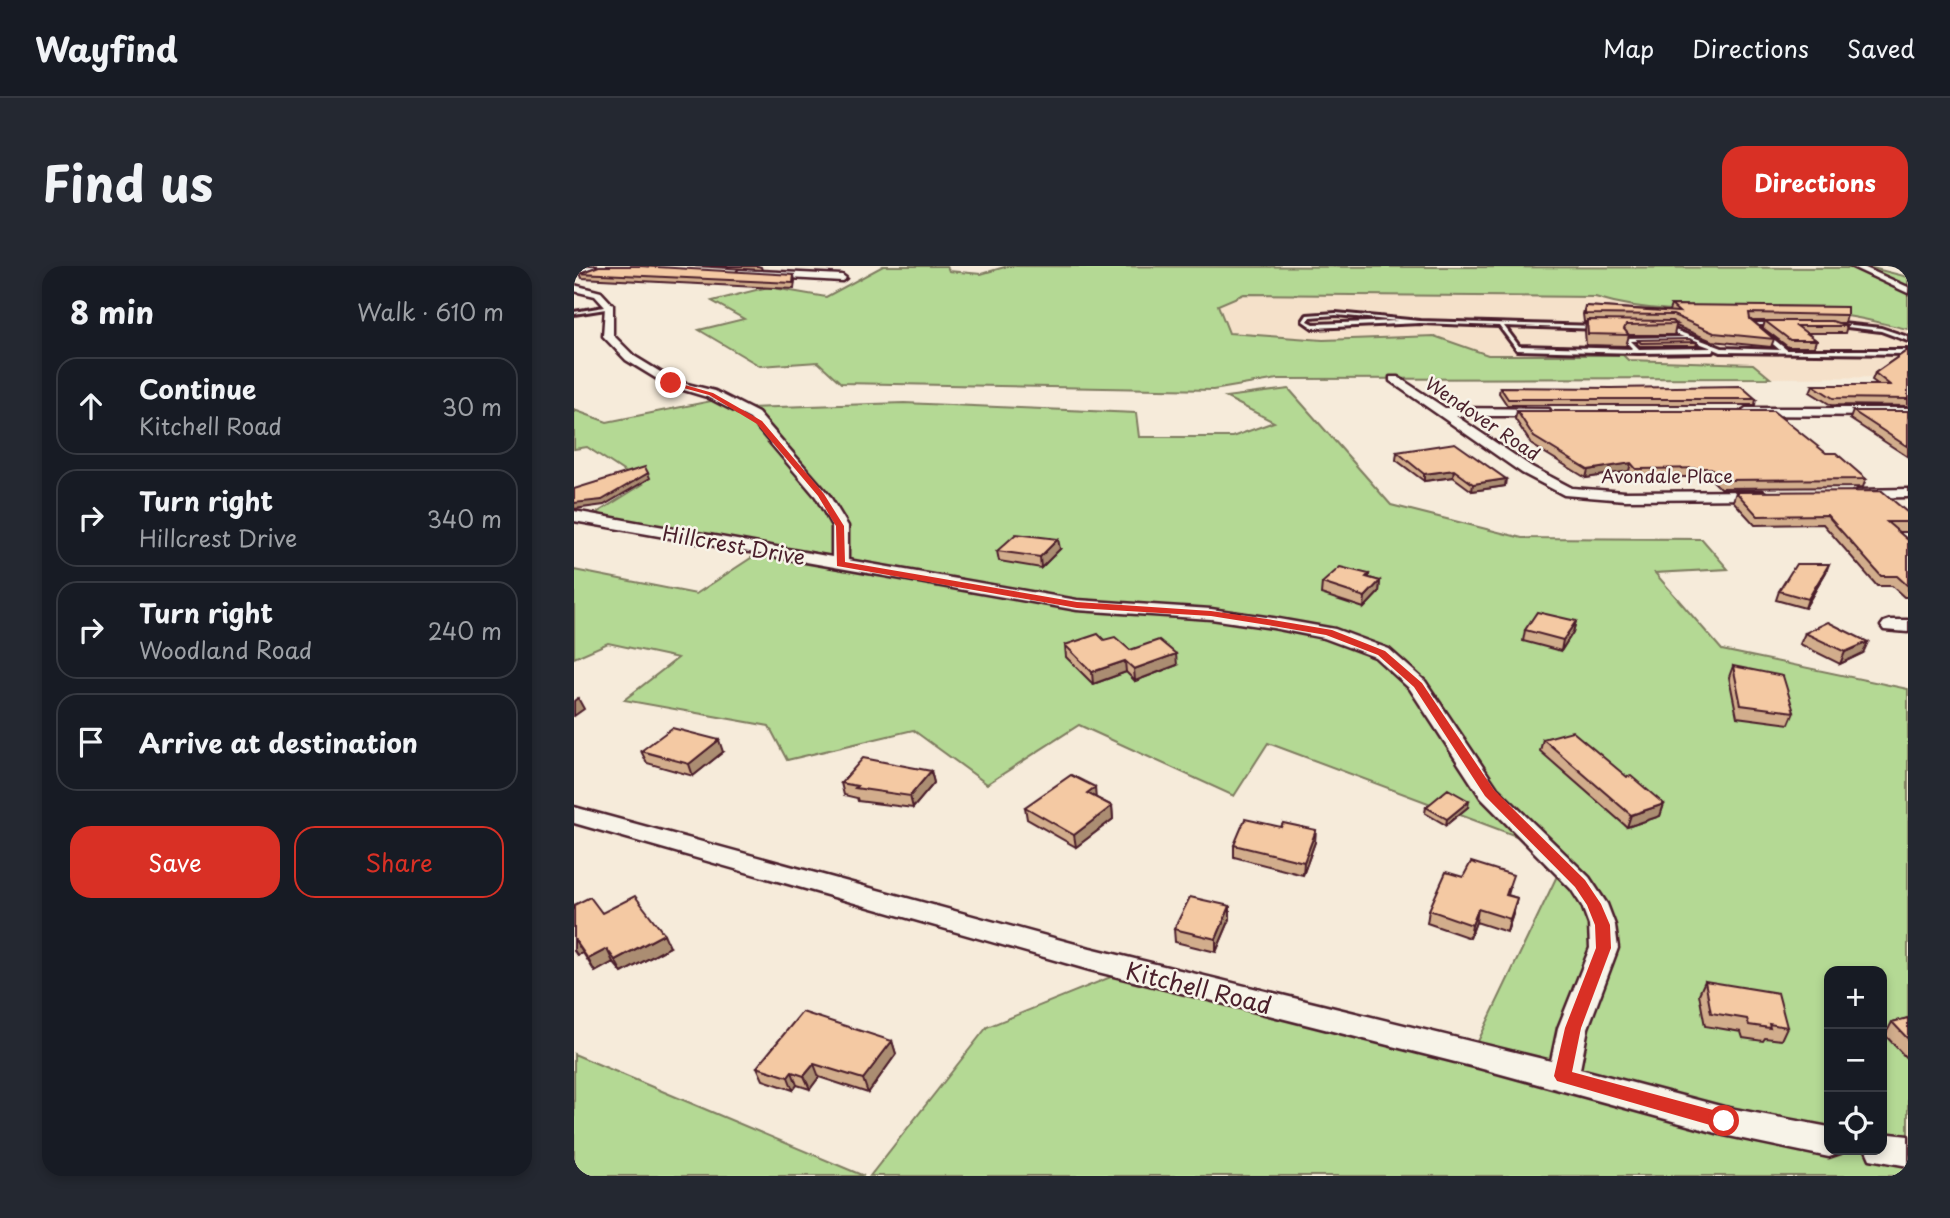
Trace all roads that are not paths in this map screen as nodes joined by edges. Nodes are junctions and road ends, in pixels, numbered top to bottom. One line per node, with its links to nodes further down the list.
1 (592, 266): 4 (street)
2 (1854, 266): 9 (street)
3 (1867, 266): 5 (street)
4 (574, 271)
5 (1894, 271)
6 (732, 273): 7 (street)
7 (842, 278)
8 (574, 288): 10 (street)
9 (1908, 290)
10 (610, 307): 11 (lane); 34 (street)
11 (574, 313)
12 (1420, 322): 12 (lane); 15 (lane)
13 (1790, 324): 22 (lane)
14 (1830, 324): 19 (lane)
15 (1501, 326): 16 (lane); 21 (lane)
16 (1607, 328)
17 (1658, 328): 18 (lane)
18 (1686, 339): 20 (lane); 21 (lane)
19 (1908, 339)
20 (1725, 350): 21 (lane); 22 (lane)
21 (1638, 351)
22 (1786, 352): 23 (lane)
23 (1908, 352)
24 (1394, 379): 25 (street, Wendover Road)
25 (1444, 412): 26 (street); 29 (street, Wendover Road)
26 (1566, 412)
27 (1728, 412): 28 (street)
28 (1908, 412)
29 (1553, 486): 32 (street, Avondale Place)
30 (1908, 493): 31 (street)
31 (1841, 494)
32 (1773, 495)
33 (574, 516): 34 (street, Hillcrest Drive)
34 (840, 564): 36 (street, Hillcrest Drive)
35 (574, 815): 36 (street, Kitchell Road)
36 (1563, 1076): 37 (street, Kitchell Road)
37 (1824, 1141)
38 (1887, 1149): 39 (street)
39 (1908, 1151)

